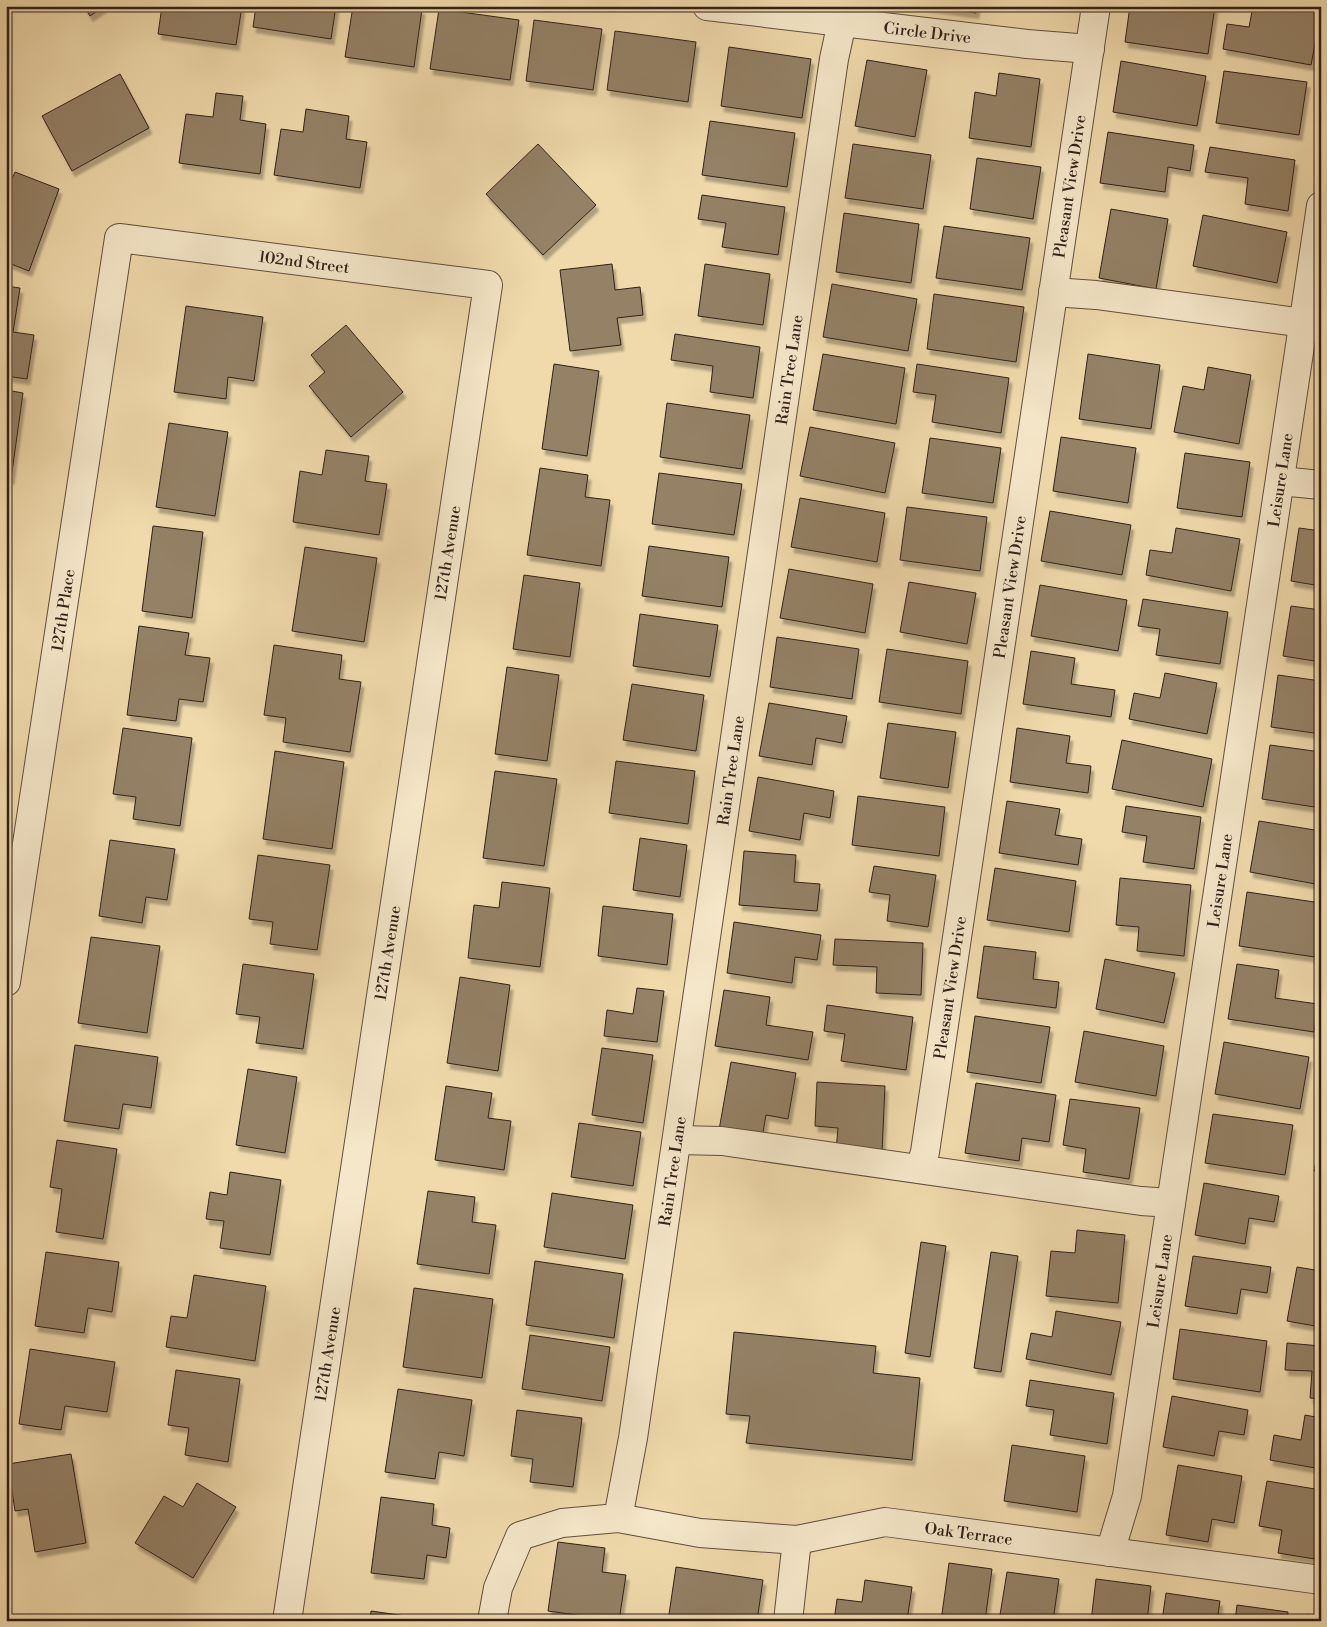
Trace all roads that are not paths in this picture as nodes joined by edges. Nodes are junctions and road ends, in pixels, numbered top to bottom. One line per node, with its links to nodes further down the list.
1 (706, 6): 3 (street, Circle Drive)
2 (1096, 6): 4 (street, Pleasant View Drive)
3 (842, 22): 4 (street, Circle Drive); 13 (street, Rain Tree Lane)
4 (1090, 50): 8 (street, Pleasant View Drive)
5 (1321, 206): 9 (street, Leisure Lane)
6 (119, 238): 7 (street, 102nd Street); 12 (street, 127th Place)
7 (488, 286): 20 (street, 127th Avenue)
8 (1053, 292): 9 (street); 14 (street, Pleasant View Drive)
9 (1304, 323): 10 (street, Leisure Lane)
10 (1280, 481): 11 (street); 15 (street, Leisure Lane)
11 (1321, 485)
12 (6, 982)
13 (677, 1140): 14 (street); 16 (street, Rain Tree Lane)
14 (920, 1169): 15 (street)
15 (1171, 1203): 18 (street, Leisure Lane)
16 (618, 1518): 17 (street, Oak Terrace); 21 (street, Oak Terrace)
17 (797, 1540): 18 (street, Oak Terrace); 22 (street)
18 (1110, 1552): 19 (street, Oak Terrace)
19 (1321, 1580)
20 (287, 1621)
21 (492, 1621)
22 (788, 1621)

